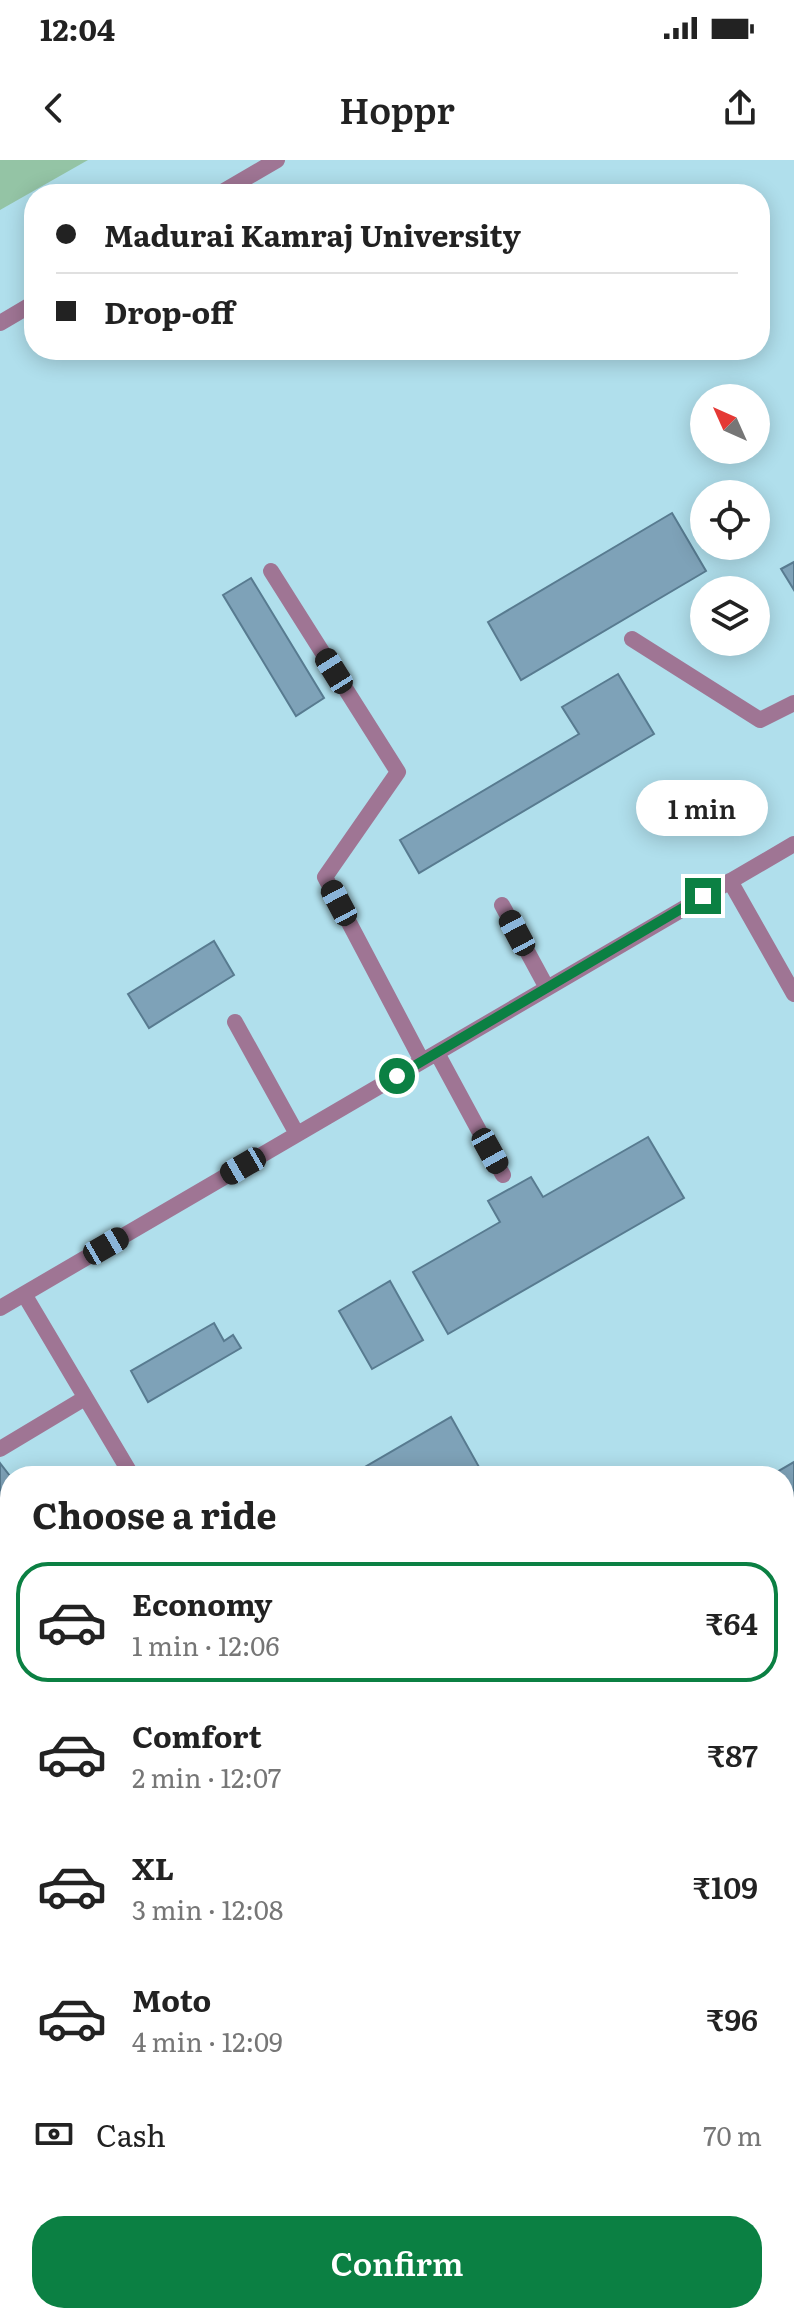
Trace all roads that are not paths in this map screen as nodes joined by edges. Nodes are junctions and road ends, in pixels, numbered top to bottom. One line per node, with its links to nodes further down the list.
1 (277, 160): 2 (lane)
2 (236, 184)
3 (24, 309): 4 (lane)
4 (0, 323)
5 (271, 571): 14 (lane)
6 (632, 639): 7 (lane)
7 (794, 703)
8 (794, 844): 9 (lane)
9 (730, 881): 11 (lane); 12 (lane)
10 (502, 905): 11 (lane)
11 (547, 988): 14 (lane)
12 (794, 994)
13 (235, 1022): 15 (lane)
14 (429, 1057): 15 (lane); 16 (lane)
15 (297, 1134): 17 (lane)
16 (503, 1175)
17 (24, 1294): 18 (lane); 19 (lane)
18 (0, 1308)
19 (85, 1398): 20 (lane); 21 (lane)
20 (0, 1449)
21 (126, 1466)

